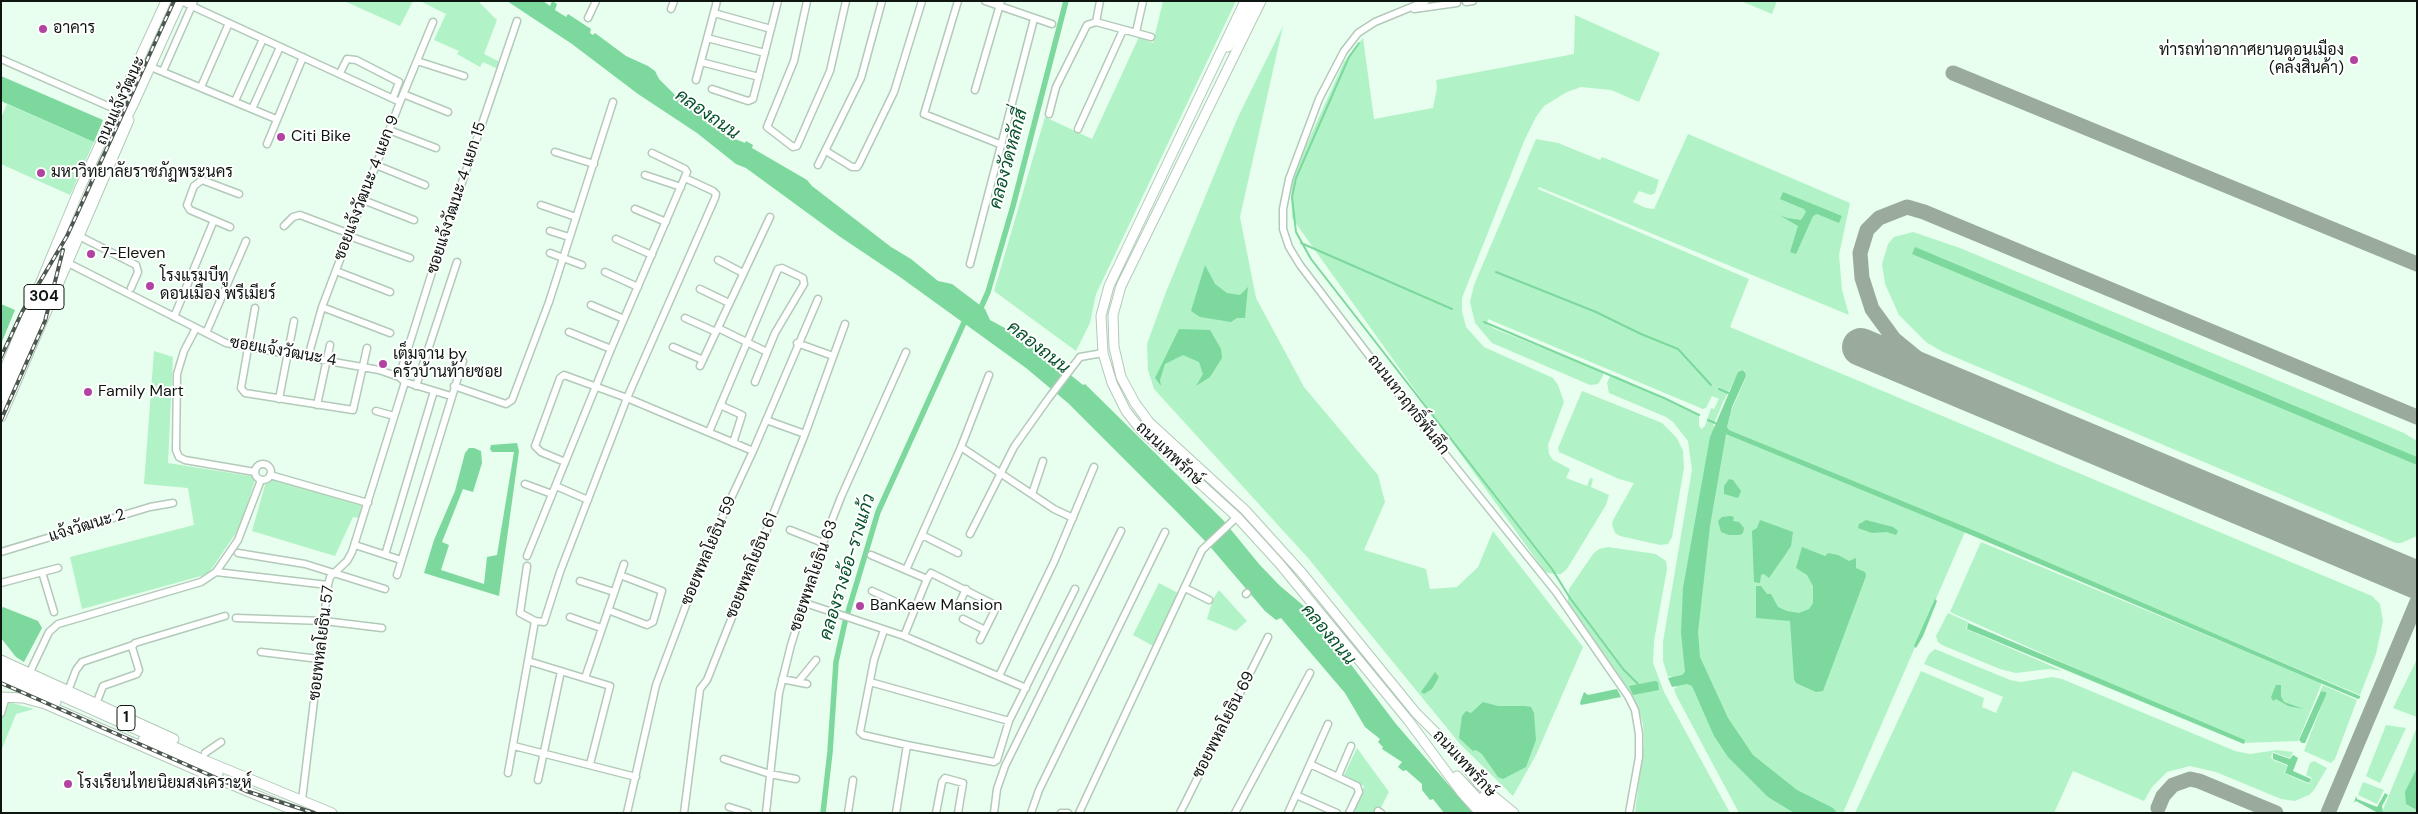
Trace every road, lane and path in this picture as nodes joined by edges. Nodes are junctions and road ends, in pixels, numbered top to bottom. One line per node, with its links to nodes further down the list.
1 (166, 1): 62 (main road, ถนนแจ้งวัฒนะ / 304)
2 (181, 1): 21 (street); 46 (main road, ถนนแจ้งวัฒนะ / 304)
3 (596, 1): 26 (street)
4 (674, 1): 23 (street)
5 (717, 1): 25 (street)
6 (769, 1): 19 (street)
7 (807, 1): 8 (street)
8 (846, 1)
9 (882, 1): 71 (street)
10 (922, 1): 71 (street)
11 (958, 1): 69 (street)
12 (985, 1): 22 (street)
13 (1100, 1): 30 (street)
14 (1143, 1): 35 (street)
15 (1245, 1): 45 (main road, ถนนเทพรักษ์)
16 (1253, 1): 45 (main road)
17 (1261, 1): 260 (main road, ถนนเทพรักษ์)
18 (1426, 1): 24 (street, ถนนเทวฤทธิ์พันลึก)
19 (778, 2): 33 (street)
20 (1457, 3): 24 (street, ถนนเทวฤทธิ์พันลึก)
21 (193, 4): 31 (street); 47 (street)
22 (1001, 4): 27 (street); 54 (street)
23 (671, 9)
24 (1408, 10): 310 (street, ถนนเทวฤทธิ์พันลึก)
25 (714, 14): 33 (street); 37 (street)
26 (588, 18)
27 (1034, 19): 32 (street); 69 (street)
28 (517, 21): 147 (street, ซอยแจ้งวัฒนะ 4 แยก 15)
29 (433, 22): 43 (street, ซอยแจ้งวัฒนะ 4 แยก 9)
30 (1096, 22): 34 (street); 64 (street)
31 (229, 23): 38 (street); 52 (street)
32 (1052, 24)
33 (771, 29): 40 (street)
34 (1123, 30): 35 (street); 66 (street)
35 (1136, 32): 36 (street)
36 (1151, 37)
37 (707, 38): 40 (street); 44 (street)
38 (263, 39): 39 (street); 57 (street)
39 (280, 47): 41 (street); 61 (street)
40 (765, 53): 50 (street)
41 (303, 57): 48 (street); 65 (street)
42 (1, 58): 62 (street)
43 (418, 61): 49 (street); 55 (street, ซอยแจ้งวัฒนะ 4 แยก 9)
44 (701, 62): 50 (street); 51 (street)
45 (1216, 63): 138 (main road, ถนนเทพรักษ์)
46 (151, 66): 47 (street); 60 (main road, ถนนแจ้งวัฒนะ / 304)
47 (163, 71): 52 (street)
48 (340, 73): 56 (street); 56 (street)
49 (464, 76)
50 (759, 77): 53 (street)
51 (696, 80)
52 (201, 87): 57 (street)
53 (712, 89)
54 (975, 90)
55 (403, 94): 58 (street, ซอยแจ้งวัฒนะ 4 แยก 9); 63 (street)
56 (393, 98): 58 (street)
57 (235, 101): 61 (street)
58 (400, 102): 67 (street, ซอยแจ้งวัฒนะ 4 แยก 9)
59 (613, 102): 74 (street)
60 (134, 103): 94 (main road, ถนนแจ้งวัฒนะ / 304); 156 (main road, ถนนแจ้งวัฒนะ / 304)
61 (252, 108): 65 (street)
62 (117, 110): 145 (main road, ถนนแจ้งวัฒนะ / 304)
63 (448, 112)
64 (1049, 114)
65 (276, 119): 68 (street)
66 (1078, 129)
67 (389, 130): 70 (street); 75 (street, ซอยแจ้งวัฒนะ 4 แยก 9)
68 (267, 144)
69 (1002, 145): 105 (street)
70 (436, 148)
71 (826, 151): 76 (street)
72 (555, 152): 74 (street)
73 (652, 153): 78 (street)
74 (594, 164): 85 (street)
75 (376, 165): 79 (street); 82 (street, ซอยแจ้งวัฒนะ 4 แยก 9)
76 (818, 165)
77 (645, 174): 80 (street)
78 (685, 178): 80 (street); 157 (street)
79 (425, 184)
80 (681, 187): 89 (street)
81 (240, 194): 87 (street)
82 (363, 200): 88 (street); 93 (street, ซอยแจ้งวัฒนะ 4 แยก 9)
83 (541, 204): 85 (street)
84 (635, 209): 89 (street)
85 (576, 217): 95 (street)
86 (770, 217): 109 (street)
87 (214, 220): 91 (street); 119 (street)
88 (414, 220)
89 (666, 222): 99 (street)
90 (284, 226): 93 (street)
91 (230, 227)
92 (550, 231): 95 (street)
93 (349, 235): 100 (street); 107 (street, ซอยแจ้งวัฒนะ 4 แยก 9)
94 (79, 236): 104 (main road, ถนนแจ้งวัฒนะ / 304); 111 (street)
95 (569, 237): 101 (street)
96 (616, 239): 99 (street)
97 (246, 241): 127 (street)
98 (550, 253): 101 (street)
99 (652, 255): 110 (street)
100 (410, 258)
101 (563, 259): 106 (street); 152 (street)
102 (718, 260): 109 (street)
103 (457, 262): 151 (street)
104 (68, 263): 119 (street, ซอยแจ้งวัฒนะ 4); 163 (main road, ถนนแจ้งวัฒนะ / 304)
105 (970, 264)
106 (582, 265)
107 (336, 271): 113 (street); 117 (street, ซอยแจ้งวัฒนะ 4 แยก 9)
108 (605, 272): 110 (street)
109 (743, 273): 115 (street)
110 (638, 287): 121 (street)
111 (131, 288)
112 (700, 289): 115 (street)
113 (390, 292)
114 (818, 299): 130 (street, ซอยพหลโยธิน 59)
115 (730, 302): 125 (street)
116 (591, 305): 121 (street)
117 (322, 307): 128 (street); 141 (street, ซอยแจ้งวัฒนะ 4 แยก 9)
118 (255, 308): 132 (street)
119 (174, 317): 124 (street, ซอยแจ้งวัฒนะ 4)
120 (685, 318): 125 (street)
121 (624, 319): 135 (street)
122 (294, 320): 139 (street)
123 (845, 324): 140 (street, ซอยพหลโยธิน 61)
124 (196, 328): 127 (street, ซอยแจ้งวัฒนะ 4); 174 (street)
125 (717, 330): 129 (street); 133 (street)
126 (569, 332): 135 (street)
127 (206, 333): 132 (street, ซอยแจ้งวัฒนะ 4)
128 (390, 333)
129 (747, 342): 136 (street); 136 (street); 160 (street)
130 (797, 343): 140 (street); 164 (street, ซอยพหลโยธิน 59)
131 (330, 345): 142 (street)
132 (248, 347): 139 (street, ซอยแจ้งวัฒนะ 4); 158 (street)
133 (673, 347)
134 (367, 348): 144 (street)
135 (611, 349): 153 (street)
136 (767, 352): 150 (street)
137 (906, 352): 191 (street, ซอยพหลโยธิน 63)
138 (1103, 353): 173 (street); 184 (main road, ถนนเทพรักษ์)
139 (287, 354): 141 (street, ซอยแจ้งวัฒนะ 4); 158 (street)
140 (833, 356): 166 (street, ซอยพหลโยธิน 61)
141 (308, 357): 142 (street, ซอยแจ้งวัฒนะ 4)
142 (327, 360): 144 (street, ซอยแจ้งวัฒนะ 4); 159 (street)
143 (463, 361): 152 (street)
144 (364, 366): 147 (street, ซอยแจ้งวัฒนะ 4); 159 (street)
145 (3, 370): 148 (main road, ถนนแจ้งวัฒนะ / 304)
146 (989, 375): 168 (street)
147 (400, 377): 149 (street, ซอยแจ้งวัฒนะ 4)
148 (1, 378)
149 (405, 382): 151 (street, ซอยแจ้งวัฒนะ 4); 162 (street, ซอยพหลโยธิน 57)
150 (755, 382)
151 (416, 386): 154 (street, ซอยแจ้งวัฒนะ 4)
152 (454, 386): 155 (street)
153 (596, 387): 157 (street); 171 (street); 171 (street)
154 (434, 391): 155 (street, ซอยแจ้งวัฒนะ 4); 196 (street)
155 (451, 396): 199 (street)
156 (1, 397)
157 (627, 398): 165 (street); 181 (street)
158 (279, 399): 159 (street)
159 (317, 405)
160 (720, 405): 165 (street); 167 (street)
161 (376, 410): 162 (street)
162 (394, 416): 183 (street, ซอยพหลโยธิน 57)
163 (1, 417)
164 (766, 420): 166 (street); 169 (street, ซอยพหลโยธิน 59)
165 (709, 432): 167 (street)
166 (805, 434): 289 (street, ซอยพหลโยธิน 61)
167 (733, 442): 169 (street)
168 (961, 447): 173 (street); 190 (street)
169 (753, 450): 278 (street, ซอยพหลโยธิน 59)
170 (1043, 461): 180 (street)
171 (565, 462): 178 (street)
172 (1094, 467): 185 (street)
173 (1000, 471): 180 (street); 189 (street)
174 (256, 472): 175 (street); 176 (street)
175 (270, 475): 176 (street); 183 (street)
176 (261, 480): 205 (street)
177 (525, 484): 179 (street)
178 (556, 486): 179 (street); 181 (street)
179 (552, 494): 198 (street)
180 (1032, 494): 185 (street)
181 (588, 500): 230 (street)
182 (173, 503): 193 (street, แจ้งวัฒนะ 2)
183 (368, 503): 192 (street, ซอยพหลโยธิน 57)
184 (1237, 517): 213 (street); 261 (main road, ถนนเทพรักษ์)
185 (1073, 518): 248 (street)
186 (790, 530): 191 (street)
187 (1121, 531): 296 (street)
188 (1165, 532): 297 (street)
189 (970, 534)
190 (922, 535): 195 (street); 203 (street)
191 (823, 543): 220 (street, ซอยพหลโยธิน 63)
192 (355, 545): 196 (street); 206 (street, ซอยพหลโยธิน 57)
193 (1, 552)
194 (238, 553): 206 (street)
195 (958, 553)
196 (385, 555): 199 (street)
197 (871, 555): 203 (street)
198 (528, 556)
199 (401, 560): 207 (street)
200 (624, 564): 208 (street)
201 (527, 566): 230 (street)
202 (58, 568): 204 (street)
203 (906, 570): 209 (street)
204 (42, 572): 211 (street); 224 (street)
205 (216, 572): 212 (street); 247 (street)
206 (332, 574): 212 (street, ซอยพหลโยธิน 57); 214 (street)
207 (396, 574)
208 (620, 575): 217 (street); 222 (street)
209 (927, 579): 215 (street); 223 (street)
210 (580, 581): 217 (street)
211 (1, 583)
212 (328, 585): 229 (street, ซอยพหลโยธิน 57)
213 (1185, 588): 219 (street); 300 (street)
214 (385, 589)
215 (966, 589): 221 (street); 234 (street)
216 (1075, 589): 255 (street)
217 (614, 592): 222 (street)
218 (872, 592): 223 (street)
219 (1209, 600)
220 (805, 602): 233 (street); 251 (street, ซอยพหลโยธิน 63)
221 (958, 606)
222 (608, 610): 232 (street)
223 (914, 610): 235 (street)
224 (54, 612)
225 (225, 616): 238 (street)
226 (570, 617): 232 (street)
227 (236, 618): 229 (street)
228 (963, 619): 234 (street)
229 (324, 621): 231 (street); 240 (street, ซอยพหลโยธิน 57)
230 (535, 621): 243 (street)
231 (382, 628)
232 (601, 628): 250 (street)
233 (884, 630): 235 (street); 253 (street)
234 (985, 630): 237 (street)
235 (904, 636): 248 (street)
236 (1268, 637): 301 (street, ซอยพหลโยธิน 69)
237 (980, 640)
238 (133, 645): 256 (street); 258 (street)
239 (261, 652): 240 (street)
240 (319, 659): 284 (street, ซอยพหลโยธิน 57)
241 (1, 660): 247 (main road, 1)
242 (816, 660): 252 (street)
243 (528, 661): 245 (street); 266 (street)
244 (1, 669): 277 (main road, 1)
245 (562, 671): 250 (street); 268 (street)
246 (1310, 673): 302 (street)
247 (29, 674): 256 (main road, 1)
248 (999, 676): 255 (street)
249 (1, 678): 282 (main road, 1)
250 (585, 678): 272 (street)
251 (782, 679): 252 (street); 275 (street, ซอยพหลโยธิน 63)
252 (798, 682): 254 (street)
253 (870, 682): 262 (street); 265 (street)
254 (806, 684)
255 (1026, 688): 262 (street)
256 (68, 691): 258 (main road, 1)
257 (3, 697): 259 (street); 282 (main road, 1)
258 (96, 704): 269 (main road, 1)
259 (1, 713)
260 (1416, 713): 270 (main road, ถนนเทพรักษ์); 309 (main road, ถนนเทพรักษ์)
261 (1408, 720): 270 (main road, ถนนเทพรักษ์); 306 (main road, ถนนเทพรักษ์)
262 (1009, 721): 265 (street)
263 (1328, 724): 273 (street)
264 (220, 742): 269 (street)
265 (907, 745): 293 (street)
266 (514, 746): 268 (street); 274 (street)
267 (1352, 746): 276 (street)
268 (544, 753): 272 (street); 280 (street)
269 (205, 754): 277 (main road, 1)
270 (1445, 756): 307 (main road, ถนนเทพรักษ์); 308 (main road, ถนนเทพรักษ์)
271 (724, 759): 275 (street)
272 (590, 764): 278 (street)
273 (1310, 764): 276 (street); 283 (street)
274 (508, 773)
275 (770, 774): 279 (street); 291 (street, ซอยพหลโยธิน 63)
276 (1338, 776): 305 (street)
277 (250, 777): 284 (main road)
278 (636, 777): 288 (street, ซอยพหลโยธิน 59)
279 (796, 779)
280 (538, 780)
281 (854, 780): 292 (street)
282 (244, 789): 286 (main road)
283 (1296, 795): 303 (street); 304 (street)
284 (302, 800): 287 (main road)
285 (729, 807): 290 (street)
286 (300, 813)
287 (332, 813)
288 (628, 813)
289 (684, 813)
290 (748, 813)
291 (766, 813)
292 (848, 813)
293 (896, 813)
294 (936, 813): 295 (street)
295 (958, 813)
296 (994, 813)
297 (1031, 813)
298 (1061, 813): 299 (street)
299 (1068, 813)
300 (1079, 813)
301 (1180, 813)
302 (1235, 813)
303 (1288, 813)
304 (1337, 813)
305 (1348, 813)
306 (1480, 813)
307 (1491, 813)
308 (1502, 813)
309 (1514, 813)
310 (1629, 813)

